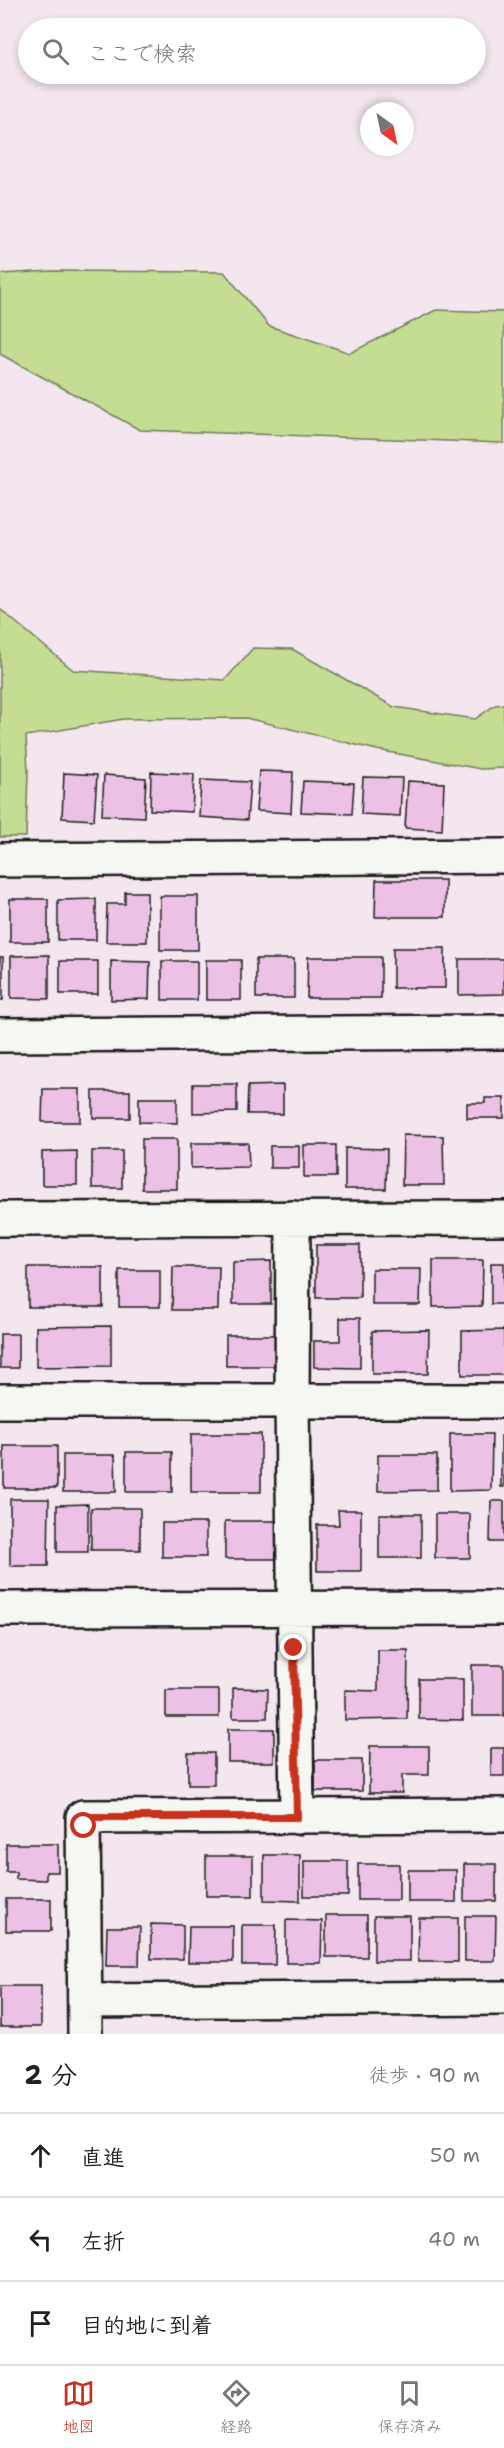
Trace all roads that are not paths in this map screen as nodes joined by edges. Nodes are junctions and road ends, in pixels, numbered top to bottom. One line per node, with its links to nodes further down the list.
1 (504, 856): 2 (street)
2 (0, 860)
3 (504, 1032): 4 (street)
4 (0, 1035)
5 (293, 1218): 6 (street); 7 (street); 8 (street)
6 (504, 1218)
7 (0, 1220)
8 (292, 1400): 9 (street); 10 (street); 13 (street)
9 (0, 1401)
10 (504, 1401)
11 (504, 1608): 13 (street)
12 (0, 1609): 13 (street)
13 (294, 1609): 15 (street)
14 (504, 1815): 15 (street)
15 (297, 1817): 17 (street)
16 (504, 1998): 17 (street)
17 (85, 2001): 18 (street)
18 (85, 2034)

